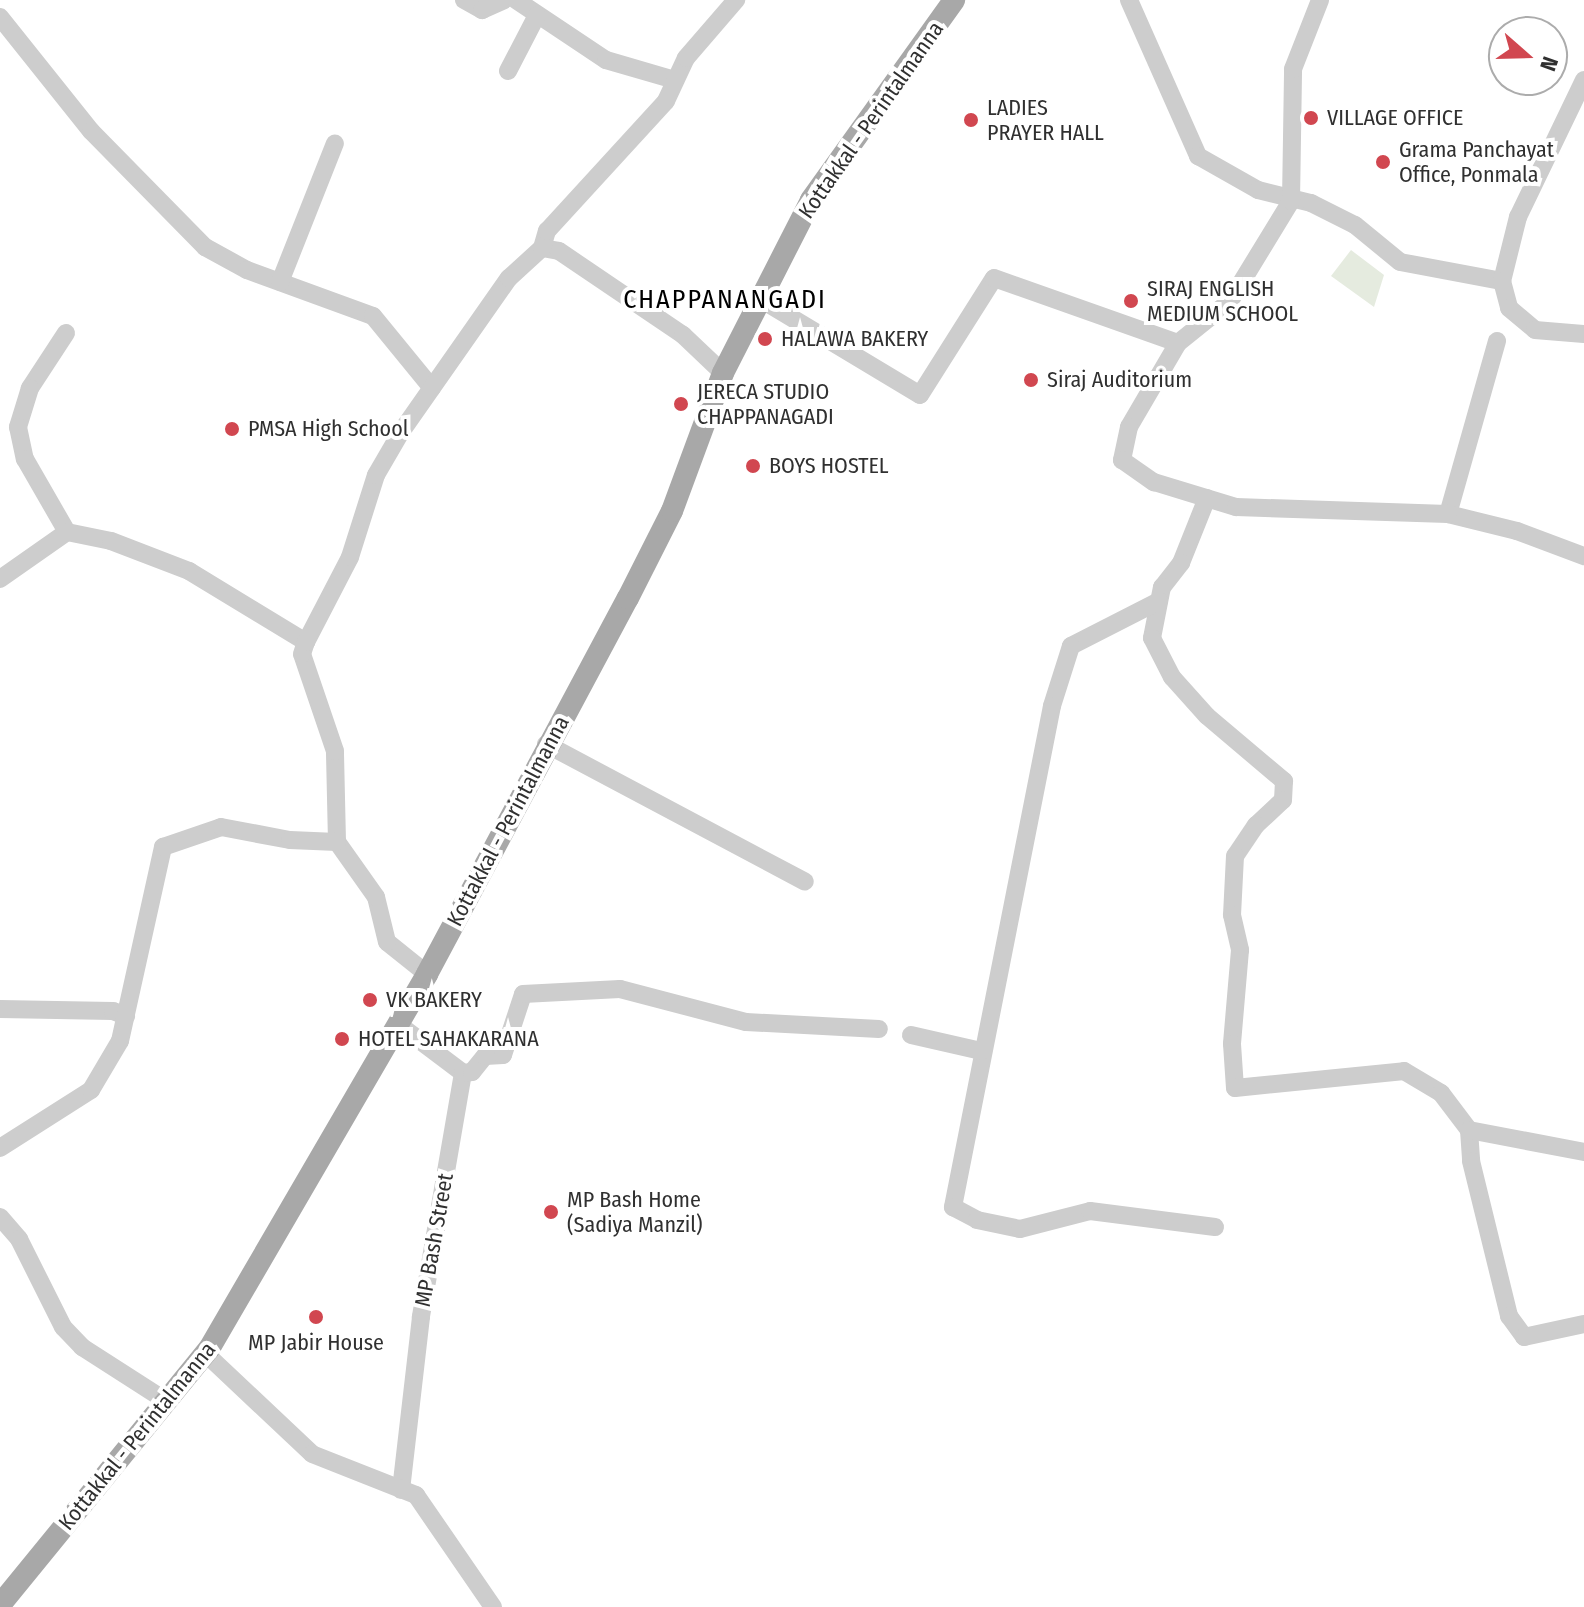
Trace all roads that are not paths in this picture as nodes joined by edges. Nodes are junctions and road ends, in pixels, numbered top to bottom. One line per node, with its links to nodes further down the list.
1 (464, 0): 2 (street)
2 (504, 0)
3 (516, 0): 8 (street)
4 (736, 0): 11 (street)
5 (954, 0): 18 (main road, Kottakkal - Perintalmanna)
6 (1129, 0): 14 (street)
7 (1320, 0): 14 (street)
8 (537, 15): 10 (street); 11 (street)
9 (0, 17): 17 (street)
10 (508, 71)
11 (675, 80): 15 (street)
12 (1584, 80): 16 (street)
13 (335, 143): 17 (street)
14 (1291, 201): 16 (street); 22 (street)
15 (542, 248): 23 (street); 24 (street)
16 (1502, 281): 20 (street)
17 (280, 282): 24 (street)
18 (762, 300): 22 (street); 23 (main road, Kottakkal - Perintalmanna)
19 (66, 333): 27 (street)
20 (1584, 334)
21 (1497, 341): 26 (street)
22 (1178, 343): 25 (street)
23 (723, 373): 32 (main road, Kottakkal - Perintalmanna)
24 (432, 388): 31 (street)
25 (1207, 498): 26 (street); 30 (street)
26 (1448, 514): 28 (street)
27 (67, 532): 29 (street); 31 (street)
28 (1584, 556)
29 (0, 579)
30 (1159, 601): 41 (street); 43 (street)
31 (306, 642): 33 (street)
32 (546, 744): 34 (street); 35 (main road, Kottakkal - Perintalmanna)
33 (337, 842): 35 (street); 37 (street)
34 (805, 882)
35 (427, 974): 38 (main road, Kottakkal - Perintalmanna)
36 (0, 1009): 37 (street)
37 (126, 1016): 44 (street)
38 (398, 1024): 42 (street); 49 (main road, Kottakkal - Perintalmanna)
39 (879, 1029): 42 (street)
40 (911, 1035): 41 (street)
41 (981, 1051): 47 (street)
42 (463, 1073): 51 (street, MP Bash Street)
43 (1469, 1130): 45 (street); 48 (street)
44 (0, 1148)
45 (1584, 1152)
46 (0, 1217): 50 (street)
47 (1215, 1227)
48 (1584, 1324)
49 (205, 1353): 50 (main road, Kottakkal - Perintalmanna); 51 (street)
50 (166, 1401): 52 (main road, Kottakkal - Perintalmanna)
51 (401, 1490): 53 (street)
52 (0, 1605)
53 (493, 1607)

